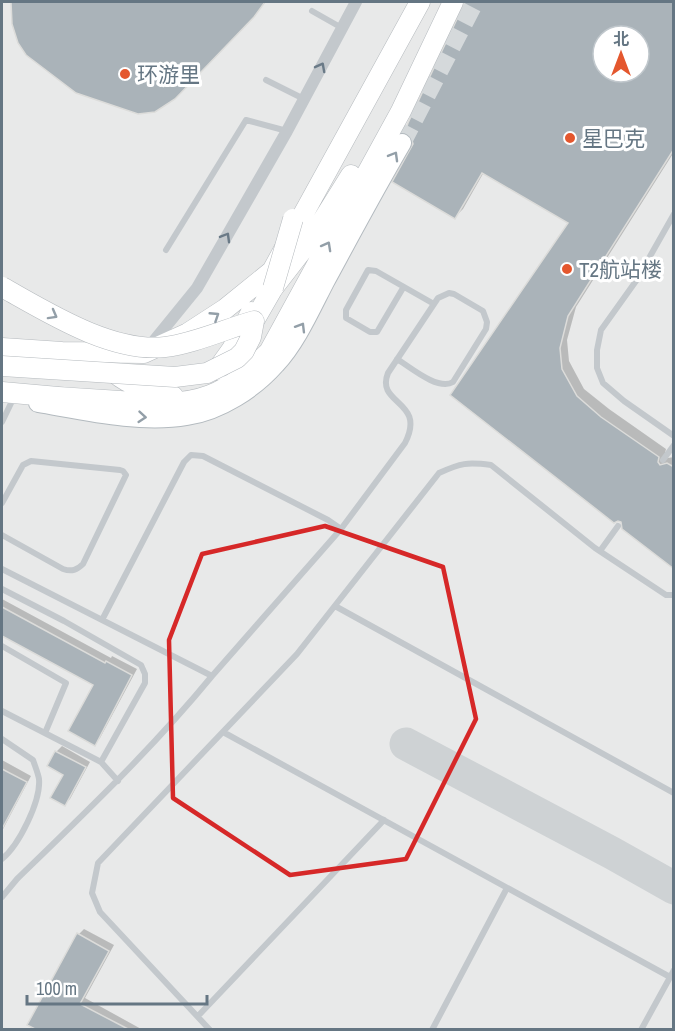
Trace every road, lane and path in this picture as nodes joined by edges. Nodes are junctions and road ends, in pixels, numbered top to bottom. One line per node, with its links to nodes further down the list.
1 (356, 2): 7 (street)
2 (406, 2): 14 (main road, bridge)
3 (420, 2): 14 (main road)
4 (445, 2): 14 (main road)
5 (453, 2): 25 (main road, one-way to 5)
6 (312, 11): 7 (lane)
7 (342, 28): 9 (street, one-way to 7)
8 (266, 80): 9 (lane)
9 (304, 99): 10 (street)
10 (287, 131): 13 (lane); 21 (street, one-way to 10)
11 (402, 143): 24 (main road, one-way to 11)
12 (674, 214): 27 (lane)
13 (166, 250)
14 (272, 280): 18 (main road); 21 (main road, one-way to 14); 25 (main road)
15 (2, 287): 18 (main road, one-way to 18, bridge)
16 (403, 288): 16 (lane); 17 (lane)
17 (434, 304): 22 (lane); 22 (lane)
18 (254, 321): 23 (main road, bridge)
19 (2, 348): 20 (main road)
20 (93, 352): 21 (main road); 25 (main road)
21 (144, 353)
22 (397, 359): 32 (lane)
23 (2, 366)
24 (6, 394): 25 (main road); 26 (lane)
25 (192, 400)
26 (2, 422)
27 (674, 436)
28 (674, 446): 29 (lane)
29 (663, 460)
30 (3, 498): 33 (lane)
31 (618, 526): 34 (lane)
32 (340, 529): 39 (lane); 41 (lane)
33 (2, 536)
34 (600, 551): 37 (lane); 38 (lane)
35 (2, 569): 39 (lane)
36 (2, 589): 46 (lane)
37 (674, 595)
38 (334, 606): 43 (lane); 48 (lane)
39 (102, 620): 41 (lane)
40 (2, 646): 44 (lane)
41 (212, 676): 47 (lane)
42 (2, 711): 44 (lane)
43 (223, 732): 49 (lane); 55 (lane)
44 (45, 733): 46 (lane)
45 (2, 740): 50 (lane)
46 (101, 762): 47 (lane)
47 (118, 781): 52 (lane)
48 (674, 793)
49 (384, 820): 51 (lane); 55 (lane)
50 (2, 859)
51 (507, 888): 54 (lane); 57 (lane)
52 (2, 897)
53 (674, 970): 54 (lane)
54 (670, 977): 58 (lane)
55 (198, 1016): 56 (lane)
56 (210, 1029)
57 (432, 1029)
58 (641, 1029)

